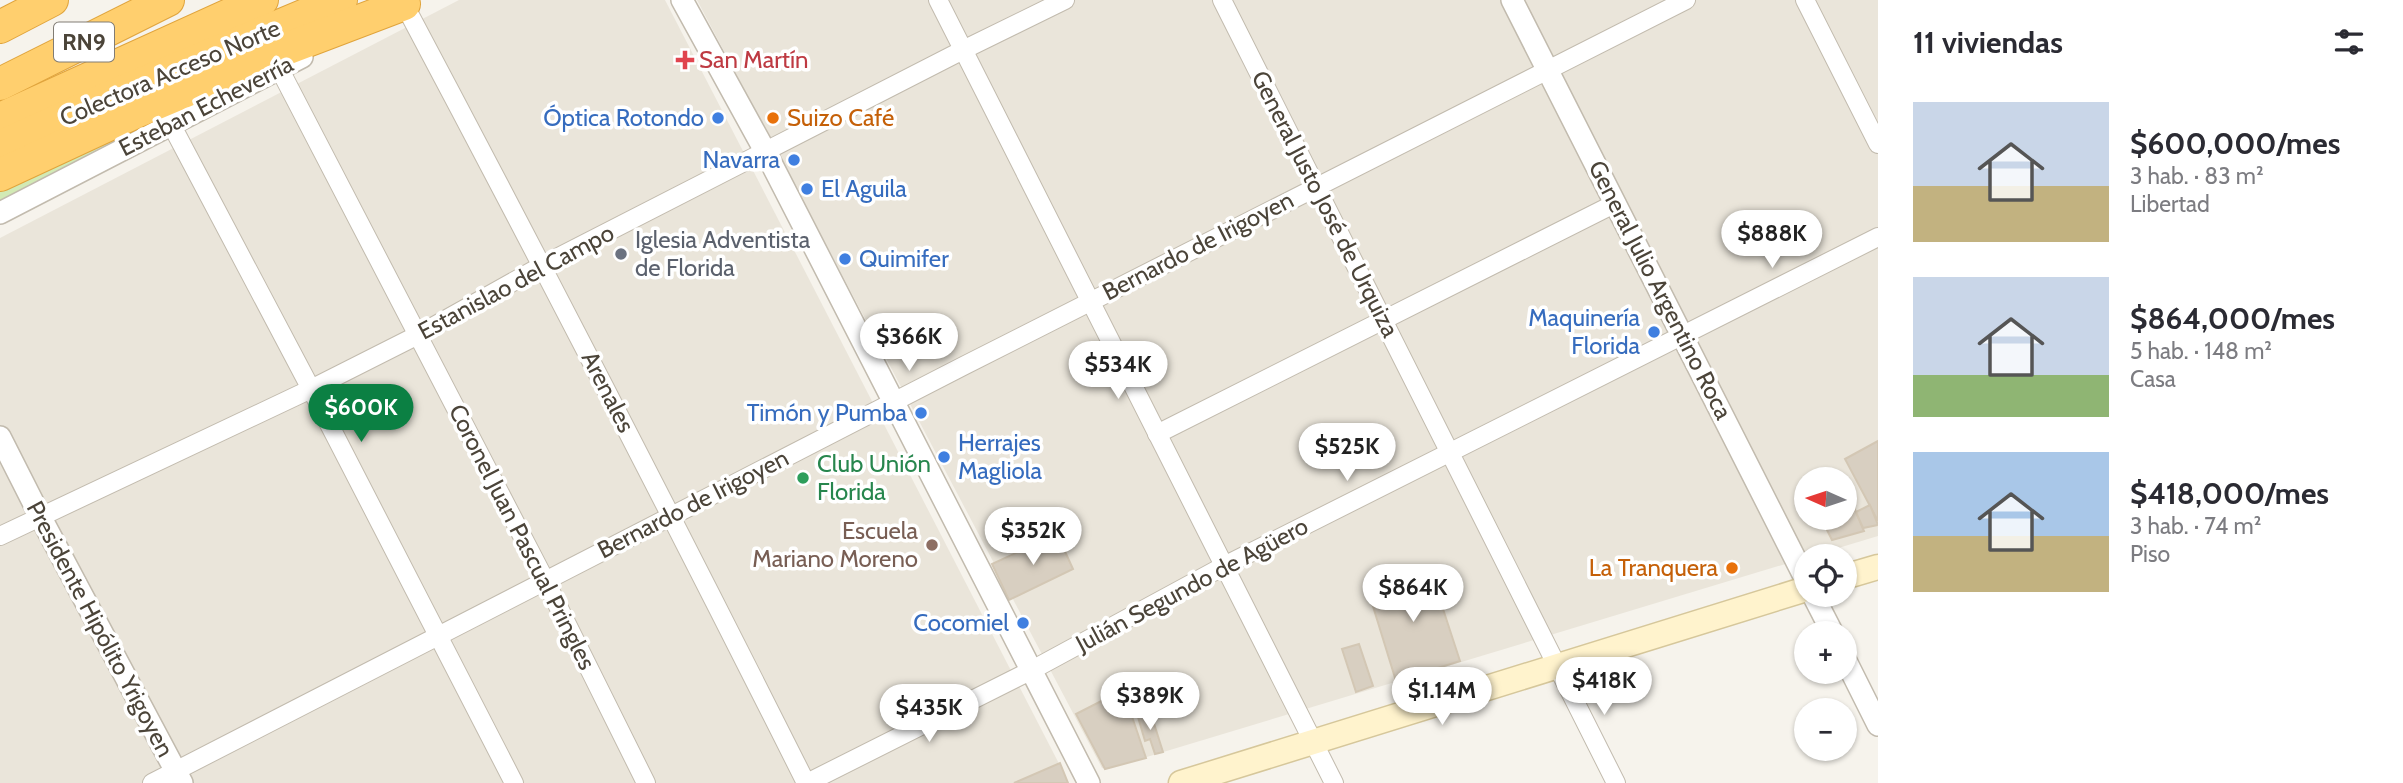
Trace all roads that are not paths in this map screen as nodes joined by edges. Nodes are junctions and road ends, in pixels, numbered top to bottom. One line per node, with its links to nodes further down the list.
1 (52, 0): 13 (highway, RN9)
2 (168, 0): 17 (highway, RN9)
3 (262, 0): 18 (highway)
4 (341, 0): 21 (highway, Colectora Acceso Norte)
5 (682, 0): 22 (street)
6 (938, 0): 14 (street)
7 (1065, 0): 14 (street, Estanislao del Campo)
8 (1222, 0): 24 (street, General Justo José de Urquiza)
9 (1512, 0): 16 (street, General Julio Argentino Roca)
10 (1686, 0): 16 (street, Bernardo de Irigoyen)
11 (1805, 0): 20 (street)
12 (408, 2): 15 (street, Esteban Echeverría); 23 (highway); 28 (street, Arenales)
13 (0, 27)
14 (963, 50): 22 (street, Estanislao del Campo); 29 (street)
15 (279, 68): 19 (street, Esteban Echeverría); 31 (street, Coronel Juan Pascual Pringles)
16 (1548, 69): 24 (street, Bernardo de Irigoyen); 25 (street, General Julio Argentino Roca)
17 (0, 84)
18 (0, 119)
19 (171, 124): 26 (street, Esteban Echeverría); 33 (street)
20 (1878, 144)
21 (0, 147)
22 (765, 151): 28 (street, Estanislao del Campo); 34 (street)
23 (0, 175)
24 (1315, 186): 29 (street, Bernardo de Irigoyen); 30 (street, General Justo José de Urquiza)
25 (1616, 203): 30 (street); 32 (street, General Julio Argentino Roca)
26 (0, 213)
27 (1878, 237): 32 (street, Julián Segundo de Agüero)
28 (543, 265): 31 (street, Estanislao del Campo); 38 (street, Arenales)
29 (1089, 301): 34 (street, Bernardo de Irigoyen); 35 (street)
30 (1384, 320): 35 (street); 37 (street, General Justo José de Urquiza)
31 (418, 335): 33 (street, Estanislao del Campo); 45 (street, Coronel Juan Pascual Pringles)
32 (1683, 336): 37 (street, Julián Segundo de Agüero); 41 (street, General Julio Argentino Roca)
33 (311, 389): 39 (street, Estanislao del Campo); 47 (street)
34 (894, 402): 38 (street, Bernardo de Irigoyen); 49 (street)
35 (1157, 434): 42 (street)
36 (0, 437): 39 (street, Presidente Hipólito Yrigoyen)
37 (1451, 452): 42 (street, Julián Segundo de Agüero); 48 (street, General Justo José de Urquiza)
38 (671, 514): 45 (street, Bernardo de Irigoyen); 57 (street, Arenales)
39 (40, 516): 40 (street, Estanislao del Campo); 53 (street, Presidente Hipólito Yrigoyen)
40 (0, 536)
41 (1794, 556)
42 (1224, 566): 49 (street, Julián Segundo de Agüero); 52 (street)
43 (1878, 567): 44 (main road)
44 (1857, 573)
45 (545, 580): 47 (street, Bernardo de Irigoyen); 56 (street, Coronel Juan Pascual Pringles)
46 (1794, 593): 48 (main road)
47 (438, 635): 53 (street, Bernardo de Irigoyen); 55 (street)
48 (1558, 667): 52 (main road); 61 (street, General Justo José de Urquiza)
49 (1032, 670): 57 (street, Julián Segundo de Agüero); 58 (street)
50 (1857, 683): 51 (street)
51 (1878, 725)
52 (1314, 743): 59 (main road); 60 (street)
53 (179, 777): 54 (street, Bernardo de Irigoyen)
54 (152, 783)
55 (514, 783)
56 (646, 783)
57 (807, 783)
58 (1089, 783)
59 (1181, 783)
60 (1334, 783)
61 (1616, 783)

